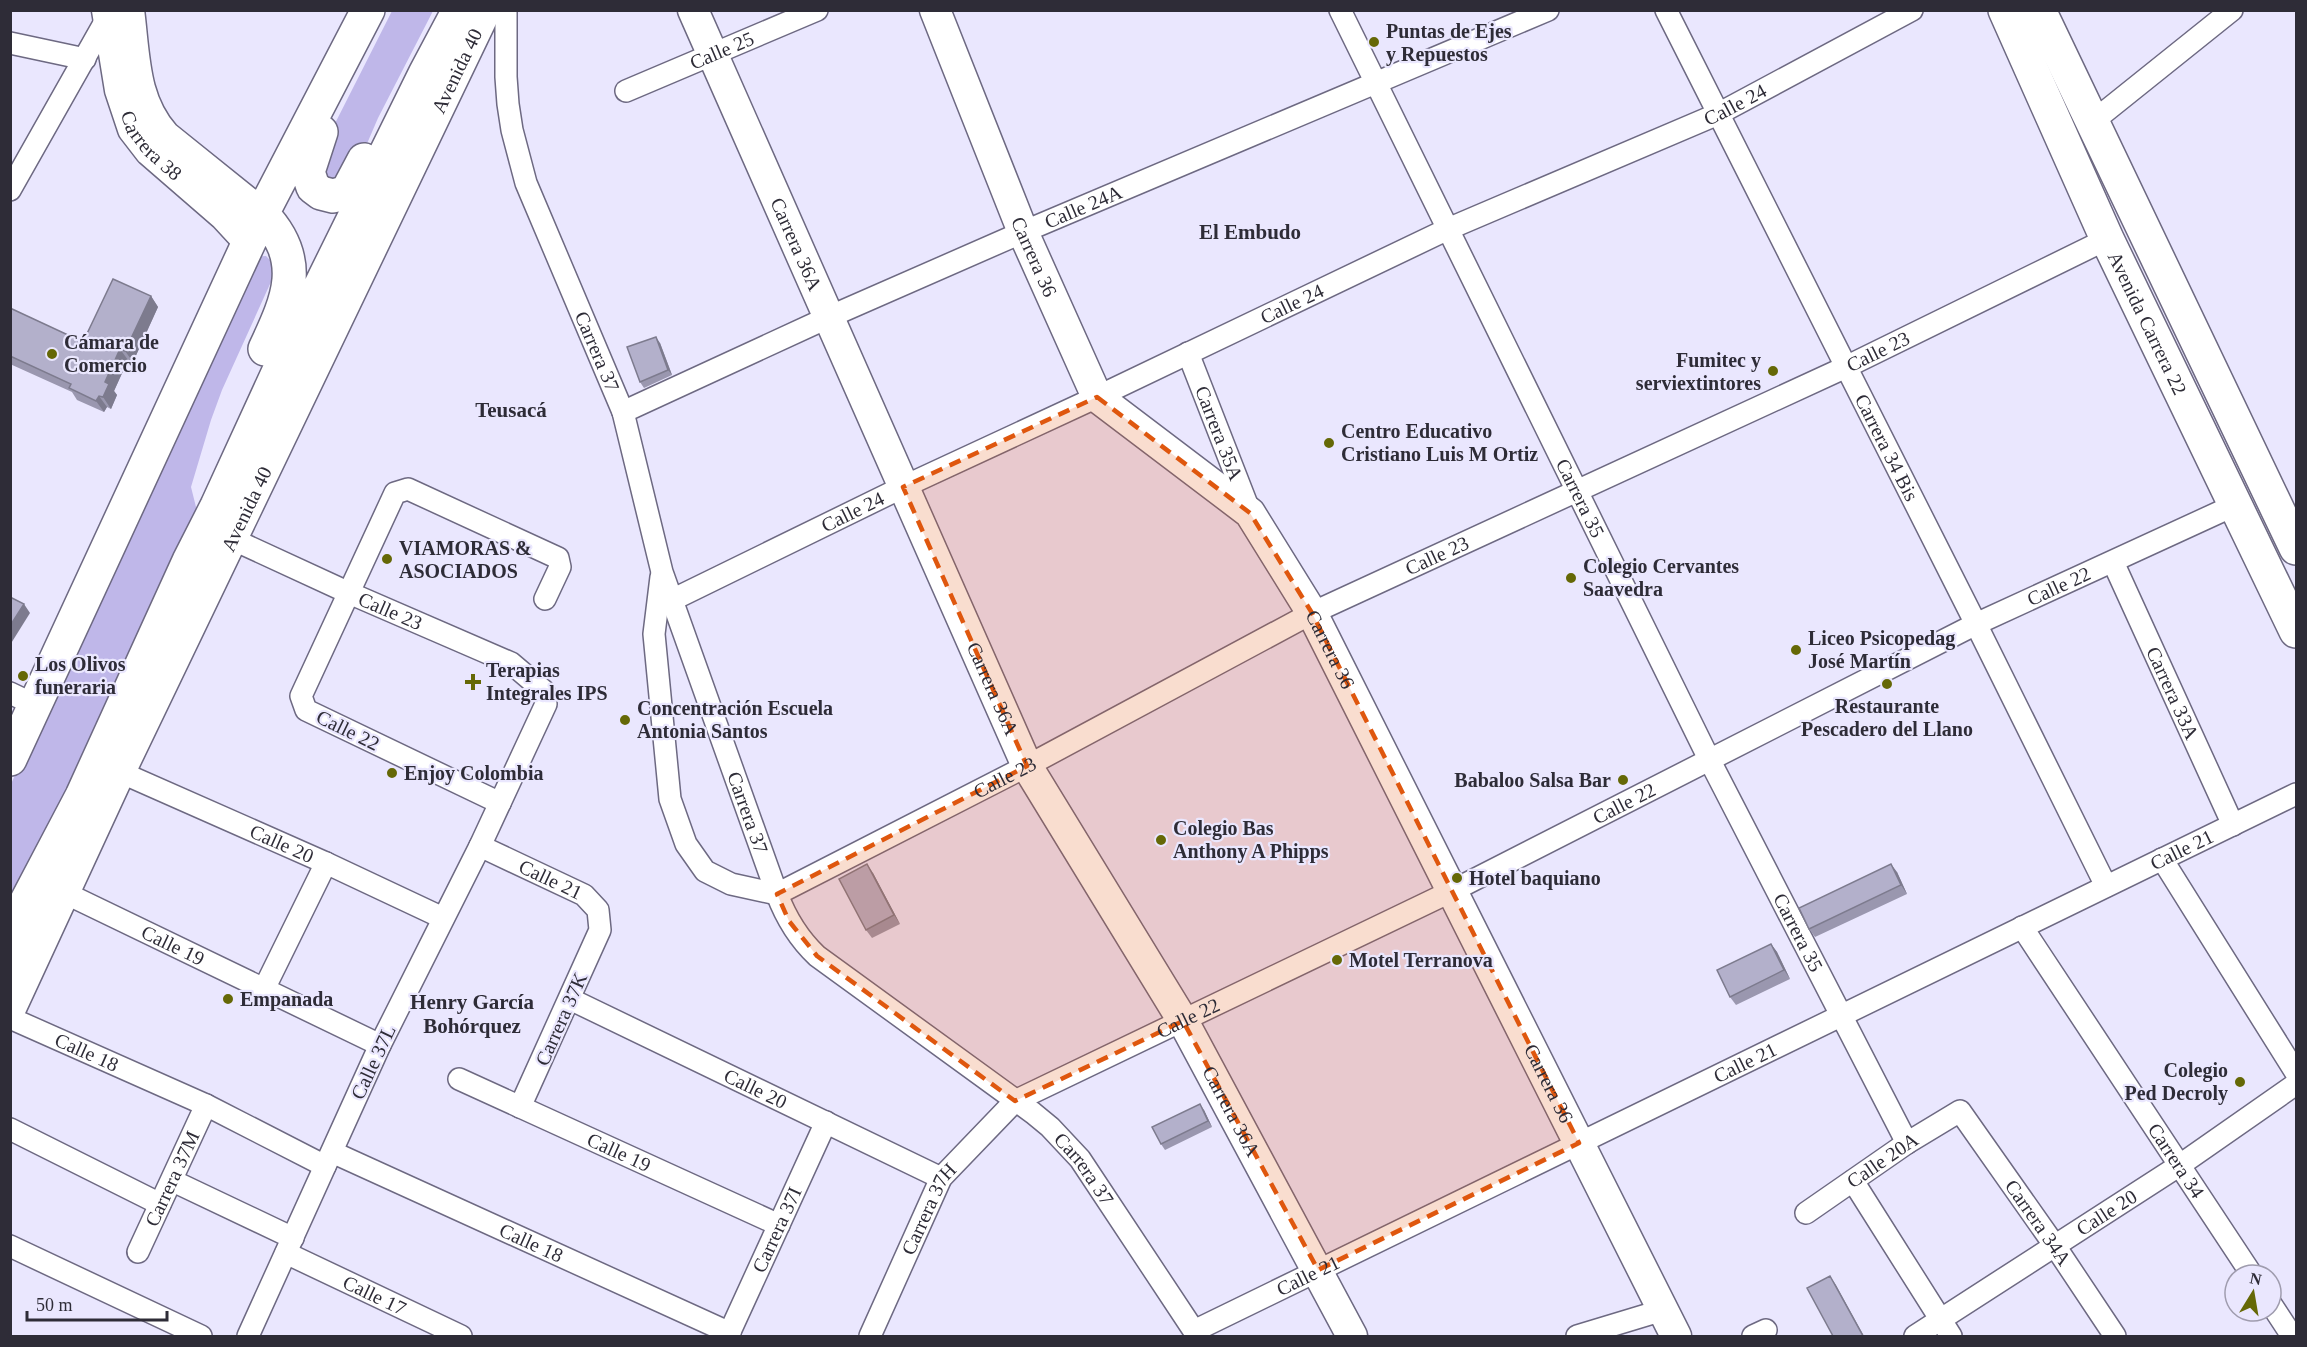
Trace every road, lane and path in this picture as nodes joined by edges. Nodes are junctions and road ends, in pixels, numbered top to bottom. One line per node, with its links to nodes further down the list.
1 (368, 10): 19 (main road)
2 (459, 10): 20 (main road, Avenida 40)
3 (486, 10): 40 (street, Avenida 40)
4 (506, 10): 34 (street, Carrera 37)
5 (693, 10): 17 (street, Carrera 36A)
6 (817, 10): 17 (street, Calle 25)
7 (935, 10): 28 (street, Carrera 36)
8 (1340, 10): 21 (street, Carrera 35)
9 (1548, 10): 21 (street, Calle 24A)
10 (1666, 10): 23 (street, Carrera 34 Bis)
11 (1912, 10): 23 (street, Calle 24)
12 (2005, 10): 29 (main road, Avenida Carrera 22)
13 (2039, 10): 24 (main road, Avenida Carrera 22)
14 (2232, 10): 24 (street)
15 (114, 12): 18 (street, Carrera 38); 26 (street, Carrera 38)
16 (10, 43): 18 (street)
17 (713, 54): 22 (street, Calle 25); 30 (street, Carrera 36A)
18 (85, 59): 25 (street, Carrera 38)
19 (336, 69): 20 (main road); 26 (main road)
20 (425, 74): 35 (main road, Avenida 40)
21 (1376, 84): 27 (street, Carrera 35); 28 (street, Calle 24A)
22 (626, 91)
23 (1718, 114): 27 (street, Calle 24); 32 (street, Carrera 34 Bis)
24 (2091, 123): 41 (main road, Avenida Carrera 22)
25 (10, 190)
26 (255, 228): 35 (main road); 52 (main road)
27 (1448, 229): 31 (street, Calle 24); 37 (street, Carrera 35)
28 (1023, 232): 30 (street, Calle 24A); 33 (street, Carrera 36)
29 (2107, 239): 32 (street, Calle 23); 38 (main road, Avenida Carrera 22)
30 (829, 317): 34 (street, Calle 24A); 36 (street, Carrera 36A)
31 (1188, 353): 33 (street, Calle 24); 39 (street, Carrera 35A)
32 (1846, 367): 37 (street, Calle 23); 49 (street, Carrera 34 Bis)
33 (1097, 397): 36 (street, Calle 24); 39 (street, Carrera 36)
34 (623, 412): 44 (street, Carrera 37)
35 (229, 482): 42 (main road, Avenida 40)
36 (903, 487): 47 (street, Calle 24); 55 (street, Carrera 36A)
37 (1577, 493): 48 (street, Calle 23); 54 (street, Carrera 35)
38 (2235, 505): 43 (street, Calle 22); 50 (main road, Avenida Carrera 22)
39 (1250, 513): 48 (street, Carrera 36)
40 (232, 539): 42 (main road); 45 (street, Calle 23); 56 (street, Avenida 40)
41 (2296, 548)
42 (189, 561): 58 (main road, Avenida 40)
43 (2113, 561): 49 (street, Calle 22); 60 (street, Carrera 33A)
44 (662, 572): 47 (street, Carrera 37); 67 (street)
45 (347, 592): 46 (street); 51 (street, Calle 23); 59 (street, Calle 22)
46 (545, 598)
47 (672, 600): 67 (street, Carrera 37)
48 (1312, 613): 55 (street, Calle 23); 65 (street, Carrera 36)
49 (1976, 624): 54 (street, Calle 22); 64 (street, Carrera 34 Bis)
50 (2296, 631)
51 (544, 691): 59 (street, Calle 37L)
52 (23, 699): 53 (main road)
53 (10, 759)
54 (1710, 761): 65 (street, Calle 22); 76 (street, Carrera 35)
55 (1027, 766): 67 (street, Calle 23); 78 (street, Carrera 36A)
56 (120, 772): 63 (street, Calle 20); 66 (street, Avenida 40)
57 (2296, 794): 60 (street, Calle 21)
58 (82, 796): 71 (main road, Avenida 40); 72 (main road)
59 (500, 803): 61 (street, Calle 37L)
60 (2233, 825): 62 (street, Calle 21)
61 (480, 846): 68 (street, Calle 37L); 70 (street, Calle 21)
62 (2162, 859): 64 (street, Calle 21); 80 (street)
63 (326, 863): 68 (street, Calle 20); 73 (street)
64 (2106, 886): 69 (street, Calle 21)
65 (1452, 891): 78 (street, Calle 22); 89 (street, Carrera 36)
66 (64, 893): 73 (street, Calle 19); 75 (street, Avenida 40)
67 (777, 894): 83 (street, Carrera 37)
68 (443, 918): 79 (street, Calle 37L)
69 (2022, 927): 76 (street, Calle 21); 92 (street, Carrera 34)
70 (600, 930): 74 (street, Carrera 37K)
71 (10, 933)
72 (10, 962)
73 (264, 989): 79 (street, Calle 19)
74 (570, 999): 85 (street, Carrera 37K); 87 (street, Calle 20)
75 (10, 1010)
76 (1842, 1015): 89 (street, Calle 21); 90 (street, Carrera 35)
77 (10, 1018): 84 (street, Calle 18)
78 (1183, 1021): 83 (street, Calle 22); 104 (street, Carrera 36A)
79 (380, 1045): 91 (street, Calle 37L)
80 (2296, 1073)
81 (459, 1079): 85 (street, Calle 19)
82 (2296, 1084): 92 (street, Calle 20)
83 (1015, 1101): 93 (street, Carrera 37H); 108 (street, Carrera 37)
84 (206, 1105): 91 (street, Calle 18); 94 (street, Carrera 37M)
85 (520, 1107): 98 (street, Calle 19)
86 (1960, 1111): 90 (street, Calle 20A); 101 (street, Carrera 34A)
87 (826, 1122): 93 (street, Calle 20); 98 (street, Carrera 37I)
88 (10, 1129): 96 (street)
89 (1579, 1143): 104 (street, Calle 21); 105 (street, Carrera 36)
90 (1907, 1143): 95 (street, Calle 20A)
91 (328, 1159): 99 (street, Calle 37L); 109 (street, Calle 18)
92 (2180, 1165): 101 (street, Calle 20); 103 (street, Carrera 34)
93 (941, 1178): 113 (street, Carrera 37H)
94 (173, 1180): 96 (street, Carrera 37M); 99 (street, Calle 17)
95 (1853, 1181): 97 (street, Calle 20A); 107 (street)
96 (160, 1204): 102 (street, Carrera 37M)
97 (1806, 1213)
98 (779, 1225): 109 (street, Carrera 37I)
99 (289, 1245): 111 (street, Calle 37L); 112 (street, Calle 17)
100 (10, 1246): 110 (street)
101 (2055, 1246): 107 (street, Calle 20); 118 (street, Carrera 34A)
102 (138, 1252)
103 (2244, 1263)
104 (1318, 1270): 108 (street, Calle 21); 114 (street, Carrera 36A)
105 (1663, 1310): 115 (street); 116 (street, Carrera 36)
106 (2283, 1322): 119 (street)
107 (1946, 1329): 117 (street, Calle 20)
108 (1194, 1331)
109 (729, 1335)
110 (201, 1336)
111 (248, 1336)
112 (461, 1336)
113 (870, 1336)
114 (1352, 1336)
115 (1577, 1336)
116 (1676, 1336)
117 (1915, 1336)
118 (2115, 1336)
119 (2292, 1336)

